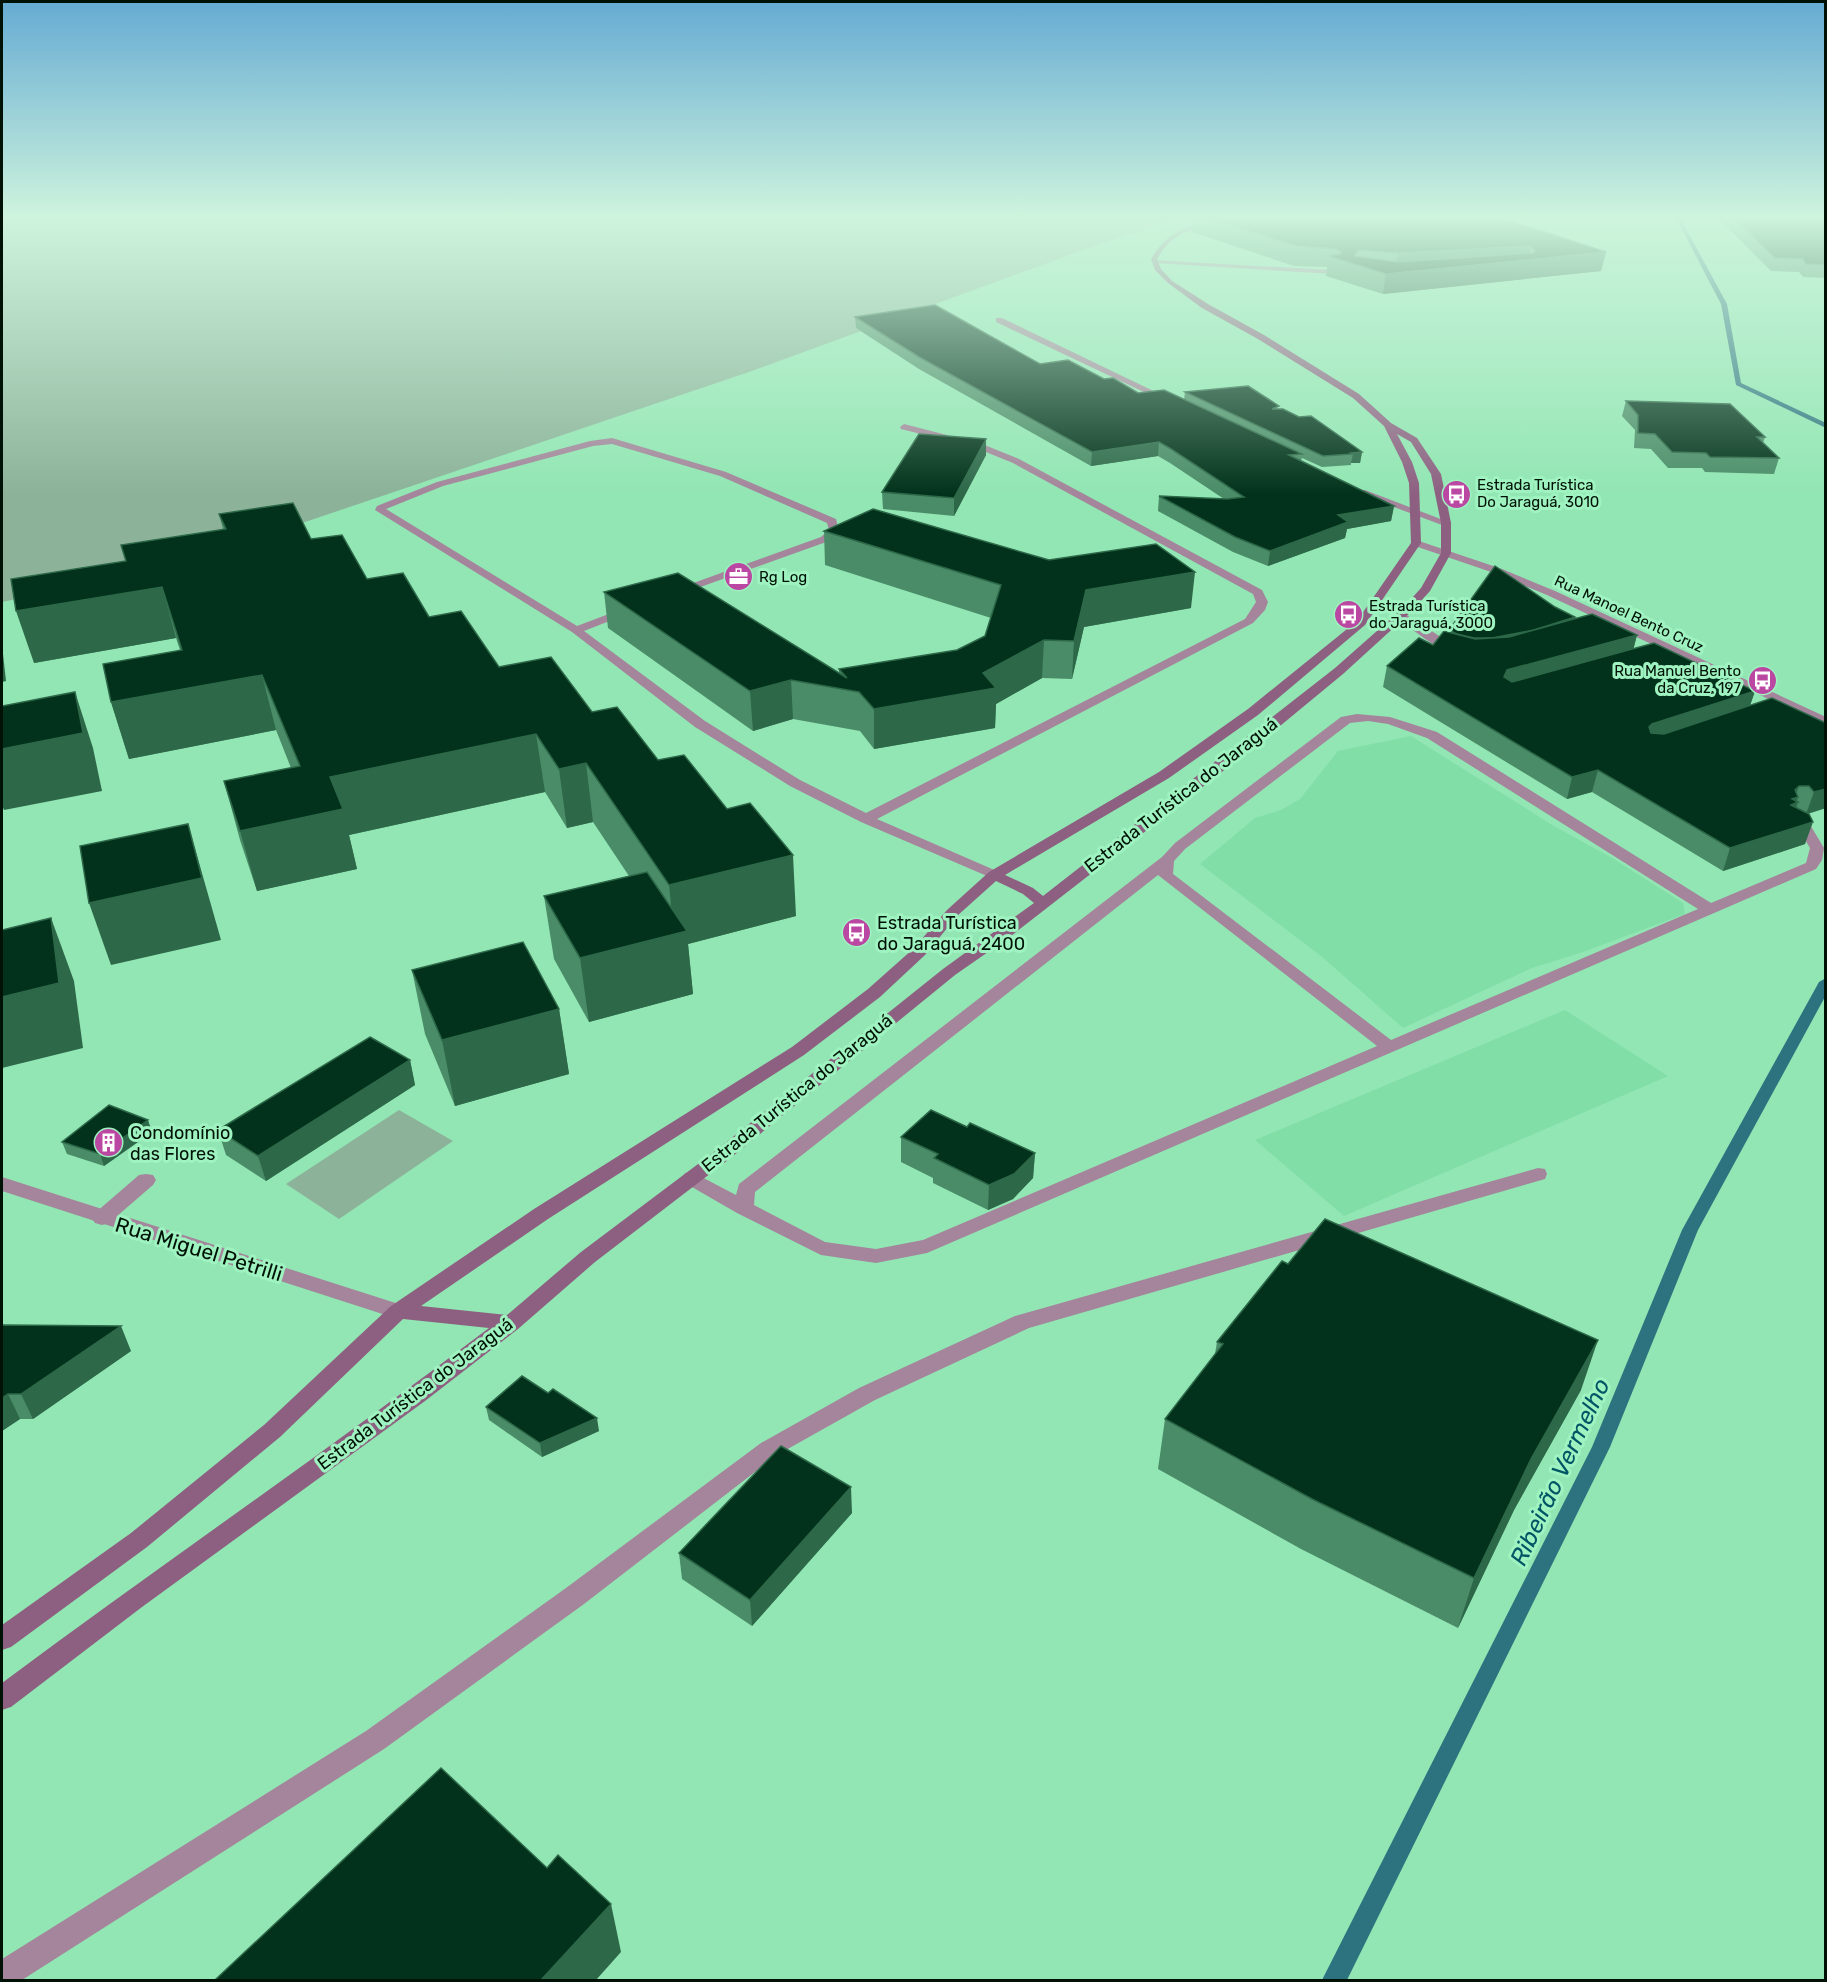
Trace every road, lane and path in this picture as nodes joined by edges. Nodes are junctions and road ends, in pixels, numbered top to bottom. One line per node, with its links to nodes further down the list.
1 (1210, 308): 4 (main road, Estrada Turística do Jaraguá)
2 (999, 320): 3 (street)
3 (1179, 405)
4 (1388, 425): 7 (main road, Estrada Turística do Jaraguá); 8 (main road, Estrada Turística do Jaraguá)
5 (904, 427): 24 (street)
6 (1349, 486): 7 (street)
7 (1416, 513): 8 (street); 9 (main road, Estrada Turística do Jaraguá)
8 (1446, 523): 10 (main road, Estrada Turística do Jaraguá)
9 (1416, 543): 10 (street, Rua Manoel Bento Cruz); 26 (main road, Estrada Turística do Jaraguá)
10 (1446, 554): 13 (main road, Estrada Turística do Jaraguá); 14 (street, Rua Manoel Bento Cruz)
11 (664, 598): 16 (street)
12 (642, 606): 16 (street)
13 (1401, 616): 18 (street); 27 (main road, Estrada Turística do Jaraguá)
14 (1610, 621): 15 (street); 17 (street, Rua Manoel Bento Cruz)
15 (1587, 627)
16 (576, 630): 24 (street)
17 (1672, 650): 19 (street); 20 (street, Rua Manoel Bento Cruz)
18 (1467, 653)
19 (1649, 657)
20 (1789, 705): 21 (street); 22 (street, Rua Manoel Bento Cruz)
21 (1768, 712)
22 (1826, 722)
23 (1796, 813): 28 (street)
24 (866, 819): 26 (street)
25 (1167, 860): 28 (street); 29 (street); 34 (street)
26 (994, 875): 27 (main road); 36 (main road, Estrada Turística do Jaraguá)
27 (1044, 903): 31 (main road, Estrada Turística do Jaraguá)
28 (1709, 909): 29 (street)
29 (1389, 1047): 34 (street)
30 (1538, 1174): 40 (street)
31 (692, 1178): 34 (street); 37 (main road, Estrada Turística do Jaraguá)
32 (146, 1180): 35 (street)
33 (2, 1184): 35 (street, Rua Miguel Petrilli)
34 (744, 1208)
35 (102, 1218): 36 (street, Rua Miguel Petrilli)
36 (398, 1311): 37 (main road); 38 (main road, Estrada Turística do Jaraguá)
37 (511, 1323): 39 (main road, Estrada Turística do Jaraguá)
38 (2, 1639)
39 (2, 1698)
40 (2, 1976)

